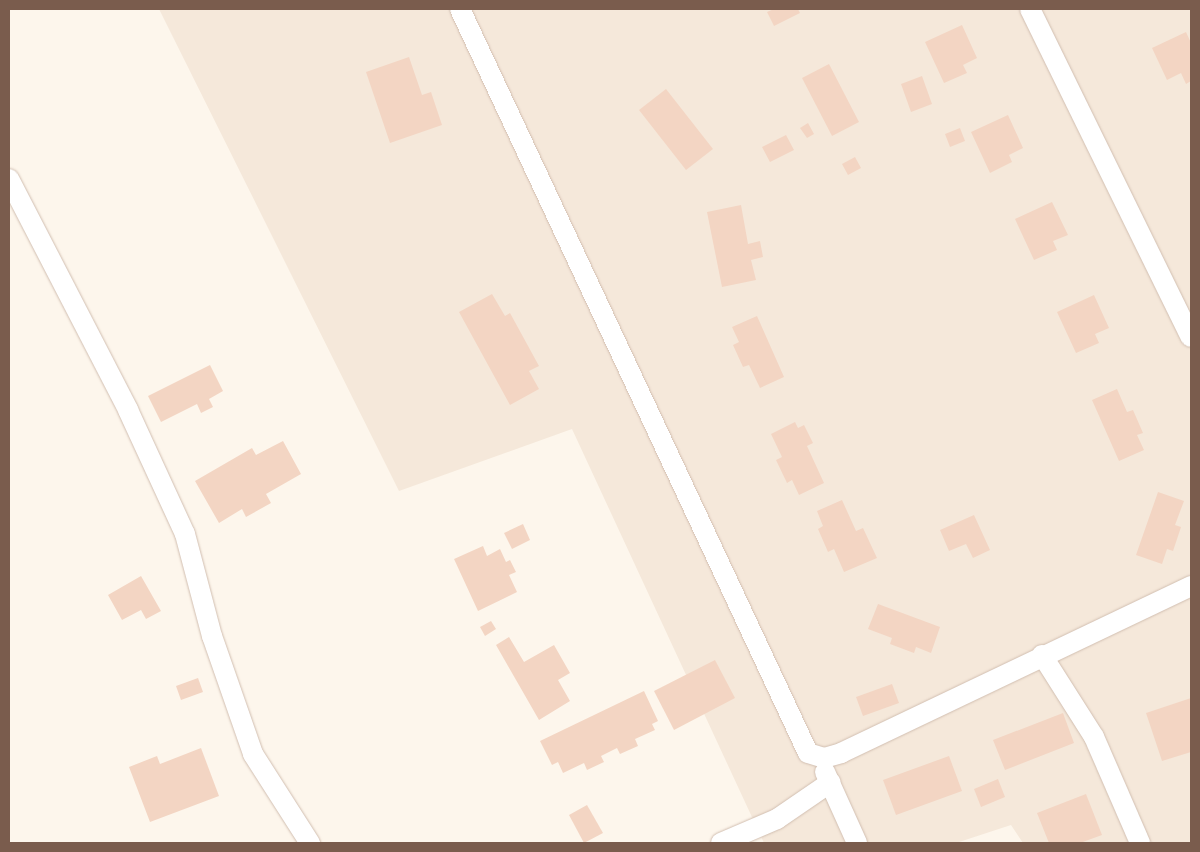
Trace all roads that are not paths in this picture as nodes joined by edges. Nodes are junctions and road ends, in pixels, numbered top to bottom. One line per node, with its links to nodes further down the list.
1 (460, 9): 7 (street)
2 (1030, 9): 4 (street)
3 (9, 179): 9 (street)
4 (1191, 337)
5 (1191, 586): 6 (street)
6 (1042, 655): 7 (street); 12 (street)
7 (816, 758): 8 (street)
8 (830, 782): 10 (street); 11 (street)
9 (310, 843)
10 (721, 843)
11 (857, 843)
12 (1140, 843)

